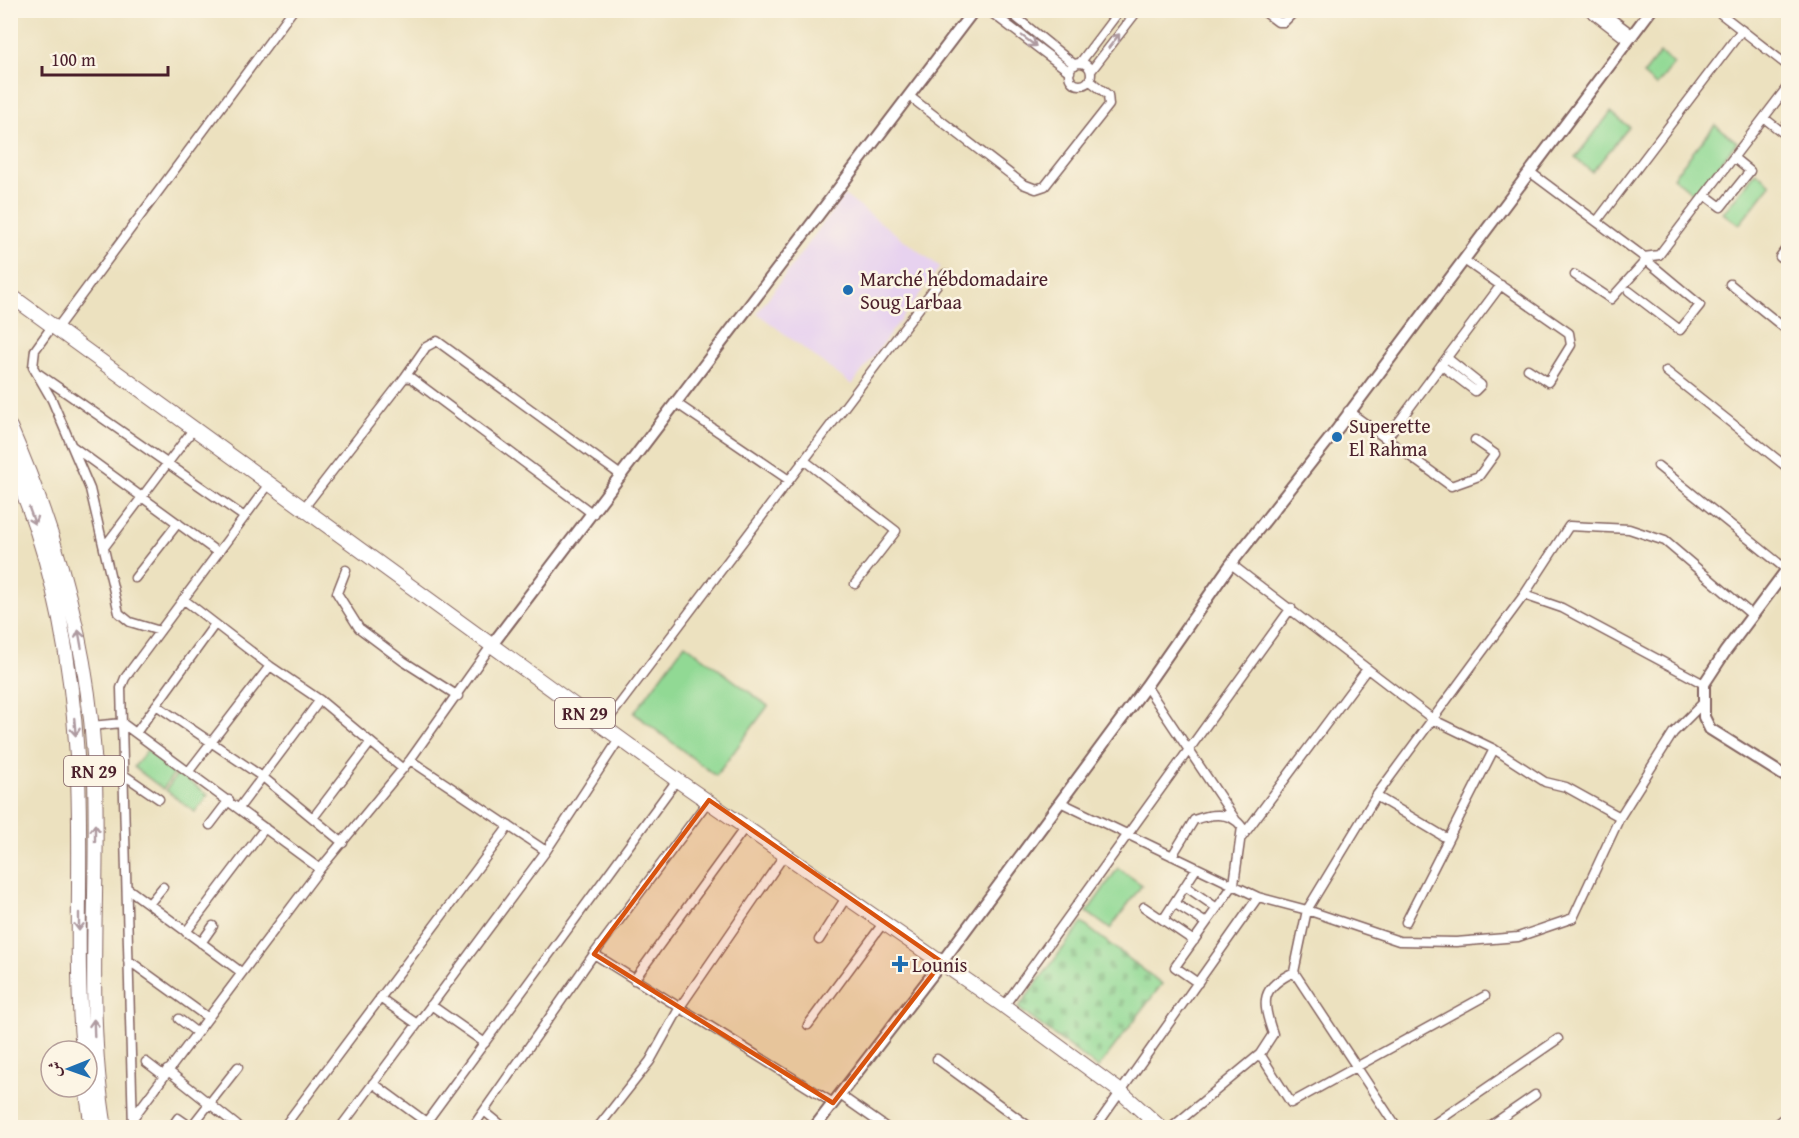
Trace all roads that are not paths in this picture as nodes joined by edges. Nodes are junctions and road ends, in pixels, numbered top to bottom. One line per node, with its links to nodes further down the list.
1 (293, 10): 36 (street)
2 (974, 10): 19 (street)
3 (988, 10): 16 (street, one-way to 16)
4 (1007, 10): 16 (street)
5 (1120, 10): 16 (street)
6 (1138, 10): 17 (street, one-way to 6)
7 (1262, 10): 8 (street)
8 (1296, 10)
9 (1588, 10): 14 (street)
10 (1600, 10): 14 (street)
11 (1651, 10): 14 (street)
12 (1716, 10): 13 (street)
13 (1742, 30): 15 (street); 25 (street)
14 (1630, 38): 23 (street)
15 (1788, 66)
16 (1075, 67): 17 (street); 17 (street)
17 (1090, 76): 19 (street)
18 (1788, 86): 20 (street)
19 (909, 96): 42 (street)
20 (1764, 118): 21 (street); 22 (street)
21 (1788, 123)
22 (1734, 158): 24 (street); 24 (street)
23 (1530, 172): 25 (street); 29 (street)
24 (1705, 195): 28 (street)
25 (1597, 221): 28 (street)
26 (1788, 246): 27 (street)
27 (1780, 257)
28 (1648, 258): 31 (street); 34 (street)
29 (1464, 260): 33 (street); 43 (street)
30 (945, 273): 51 (street)
31 (1575, 275)
32 (1731, 284): 37 (street)
33 (1501, 285): 38 (street); 46 (street)
34 (1629, 291)
35 (10, 296): 36 (main road, RN 29)
36 (55, 326): 39 (street); 45 (main road, RN 29)
37 (1788, 331)
38 (1527, 369)
39 (35, 371): 48 (street); 50 (street)
40 (1666, 371): 53 (street)
41 (405, 376): 54 (street); 58 (street); 59 (street)
42 (676, 403): 54 (street); 55 (street)
43 (1348, 411): 46 (street); 64 (street)
44 (10, 427): 87 (main road, RN 29, one-way to 44)
45 (195, 427): 50 (street); 56 (main road, RN 29)
46 (1386, 439): 47 (street)
47 (1475, 440)
48 (71, 444): 57 (street); 62 (street)
49 (10, 462): 161 (main road, RN 29, one-way to 161)
50 (168, 462): 57 (street); 60 (street)
51 (805, 462): 55 (street); 68 (street)
52 (1658, 466): 65 (street)
53 (1788, 468)
54 (622, 476): 59 (street)
55 (789, 480): 86 (street)
56 (268, 484): 58 (main road, RN 29); 60 (street)
57 (142, 497): 61 (street); 62 (street)
58 (303, 508): 75 (main road, RN 29)
59 (593, 514): 75 (street)
60 (243, 516): 63 (street)
61 (178, 523): 63 (street); 67 (street)
62 (105, 546): 74 (street)
63 (217, 552): 70 (street)
64 (1232, 564): 71 (street); 79 (street)
65 (1788, 569): 72 (street)
66 (346, 570): 80 (street)
67 (135, 578)
68 (855, 584)
69 (1524, 595): 72 (street); 78 (street); 84 (street)
70 (183, 599): 73 (street); 74 (street)
71 (1291, 608): 77 (street); 93 (street)
72 (1752, 615): 78 (street)
73 (215, 624): 76 (street); 83 (street)
74 (160, 630): 85 (street)
75 (491, 646): 80 (street); 86 (main road, RN 29)
76 (270, 666): 81 (street); 90 (street)
77 (1367, 669): 84 (street); 115 (street)
78 (1704, 684): 82 (street)
79 (1146, 686): 93 (street); 105 (street)
80 (458, 696): 94 (street)
81 (320, 700): 91 (street); 98 (street)
82 (1704, 702): 99 (street); 107 (street)
83 (156, 705): 88 (street); 90 (street)
84 (1434, 720): 92 (street); 101 (street)
85 (122, 723): 87 (street); 88 (street); 97 (street)
86 (604, 725): 89 (main road, RN 29)
87 (91, 726): 182 (main road, RN 29, one-way to 87)
88 (136, 733): 96 (street)
89 (620, 738): 100 (main road, RN 29); 118 (street)
90 (209, 741): 96 (street); 98 (street)
91 (370, 743): 95 (street); 108 (street)
92 (1494, 749): 107 (street); 116 (street)
93 (1187, 751): 109 (street); 114 (street)
94 (410, 760): 95 (street); 111 (street)
95 (403, 769): 117 (street)
96 (189, 771): 103 (street)
97 (124, 775): 102 (street); 126 (street)
98 (264, 778): 106 (street); 108 (street)
99 (1788, 778)
100 (677, 780): 104 (main road, RN 29); 162 (street)
101 (1377, 796): 116 (street); 133 (street)
102 (159, 799)
103 (229, 800): 106 (street); 110 (street)
104 (709, 800): 112 (main road, RN 29); 143 (street)
105 (1060, 802): 114 (street); 145 (street)
106 (239, 808): 113 (street)
107 (1620, 817): 133 (street)
108 (313, 818): 117 (street)
109 (1234, 819): 115 (street); 120 (street)
110 (210, 825)
111 (509, 826): 118 (street); 151 (street)
112 (746, 826): 119 (main road, RN 29); 148 (street)
113 (265, 828): 121 (street); 139 (street)
114 (1128, 833): 120 (street); 153 (street)
115 (1242, 837): 123 (street)
116 (1448, 839): 136 (street)
117 (343, 843): 121 (street)
118 (546, 851): 152 (street)
119 (785, 854): 127 (main road, RN 29); 154 (street)
120 (1172, 856): 122 (street)
121 (320, 869): 146 (street)
122 (1196, 869): 123 (street); 124 (street)
123 (1234, 884): 128 (street); 132 (street)
124 (1185, 886): 129 (street); 132 (street)
125 (163, 887): 130 (street)
126 (127, 888): 130 (street); 144 (street)
127 (846, 896): 135 (main road, RN 29); 140 (street)
128 (1258, 897): 133 (street); 149 (street)
129 (1174, 903): 134 (street); 137 (street)
130 (149, 904): 139 (street)
131 (1144, 907): 134 (street)
132 (1217, 908): 137 (street)
133 (1306, 909): 147 (street)
134 (1163, 920): 141 (street)
135 (884, 922): 145 (main road, RN 29); 158 (street)
136 (1406, 922)
137 (1206, 923): 141 (street)
138 (213, 926): 142 (street)
139 (186, 932): 142 (street)
140 (819, 940)
141 (1194, 941): 149 (street)
142 (201, 942): 146 (street)
143 (594, 954): 148 (street); 175 (street)
144 (128, 960): 155 (street); 177 (street)
145 (942, 962): 153 (main road, RN 29); 173 (street)
146 (241, 972): 155 (street)
147 (1294, 972): 163 (street); 166 (street)
148 (634, 980): 154 (street)
149 (1197, 983): 170 (street)
150 (1485, 996): 166 (street)
151 (380, 998): 157 (street); 185 (street)
152 (431, 1005): 157 (street); 162 (street)
153 (1004, 1006): 170 (main road, RN 29)
154 (680, 1007): 173 (street); 179 (street)
155 (207, 1017): 159 (street)
156 (179, 1019): 159 (street)
157 (417, 1024): 169 (street)
158 (808, 1025)
159 (196, 1032): 168 (street)
160 (1558, 1038): 196 (street)
161 (83, 1039)
162 (485, 1043): 178 (street)
163 (1260, 1054): 166 (street); 194 (street)
164 (937, 1059): 191 (street)
165 (146, 1062): 168 (street)
166 (1357, 1066): 195 (street)
167 (238, 1067): 174 (street)
168 (165, 1072): 174 (street); 177 (street)
169 (373, 1083): 178 (street); 186 (street)
170 (1121, 1092): 192 (street); 193 (main road, RN 29)
171 (1535, 1095): 197 (street)
172 (88, 1099): 181 (main road)
173 (836, 1099): 189 (street); 190 (street)
174 (209, 1103): 180 (street); 184 (street)
175 (484, 1111): 187 (street); 188 (street)
176 (1788, 1115): 198 (street)
177 (133, 1123)
178 (424, 1125)
179 (599, 1126)
180 (192, 1127): 183 (street)
181 (92, 1128)
182 (105, 1128)
183 (171, 1128)
184 (240, 1128)
185 (283, 1128)
186 (340, 1128)
187 (472, 1128)
188 (505, 1128)
189 (814, 1128)
190 (887, 1128)
191 (1031, 1128)
192 (1095, 1128)
193 (1161, 1128)
194 (1171, 1128)
195 (1397, 1128)
196 (1428, 1128)
197 (1487, 1128)
198 (1771, 1128)

